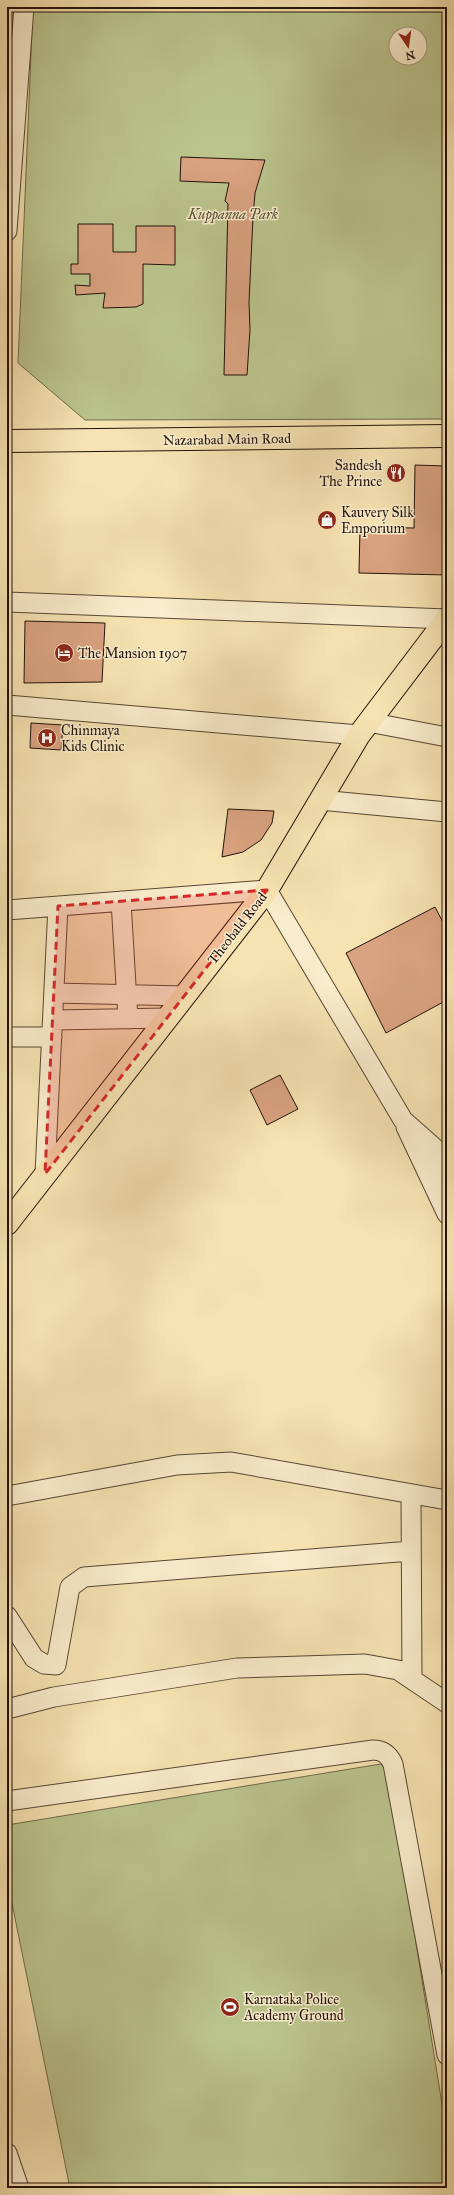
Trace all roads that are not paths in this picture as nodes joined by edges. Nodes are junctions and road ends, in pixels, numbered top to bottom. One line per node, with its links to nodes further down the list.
1 (24, 7): 2 (street)
2 (7, 230)
3 (447, 436): 4 (main road, Nazarabad Main Road)
4 (7, 441)
5 (7, 602): 6 (street)
6 (447, 619): 8 (main road, Theobald Road)
7 (7, 705): 8 (street)
8 (364, 728): 9 (street); 10 (main road, Theobald Road)
9 (447, 737)
10 (320, 800): 11 (street); 12 (main road, Theobald Road)
11 (447, 812)
12 (267, 890): 13 (street); 18 (main road, Theobald Road); 23 (street)
13 (121, 902): 14 (street); 17 (street)
14 (58, 906): 15 (street); 16 (street)
15 (7, 910)
16 (54, 993): 17 (street); 21 (street)
17 (126, 994): 18 (street); 20 (street)
18 (185, 996): 19 (main road, Theobald Road)
19 (167, 1018): 20 (street); 26 (main road, Theobald Road)
20 (128, 1019): 21 (street)
21 (52, 1029): 22 (street); 26 (street)
22 (7, 1038)
23 (403, 1120): 24 (street); 28 (street)
24 (432, 1146): 25 (street); 27 (street)
25 (447, 1159)
26 (46, 1174): 29 (main road, Theobald Road)
27 (447, 1176)
28 (447, 1214)
29 (7, 1224)
30 (411, 1495): 31 (street); 32 (street); 33 (street)
31 (7, 1496)
32 (447, 1500)
33 (411, 1551): 34 (street); 35 (street)
34 (7, 1616)
35 (412, 1679): 36 (street); 37 (street)
36 (447, 1703)
37 (7, 1709)
38 (7, 1801): 39 (street)
39 (447, 2055)
40 (7, 2153): 41 (street)
41 (19, 2188)

